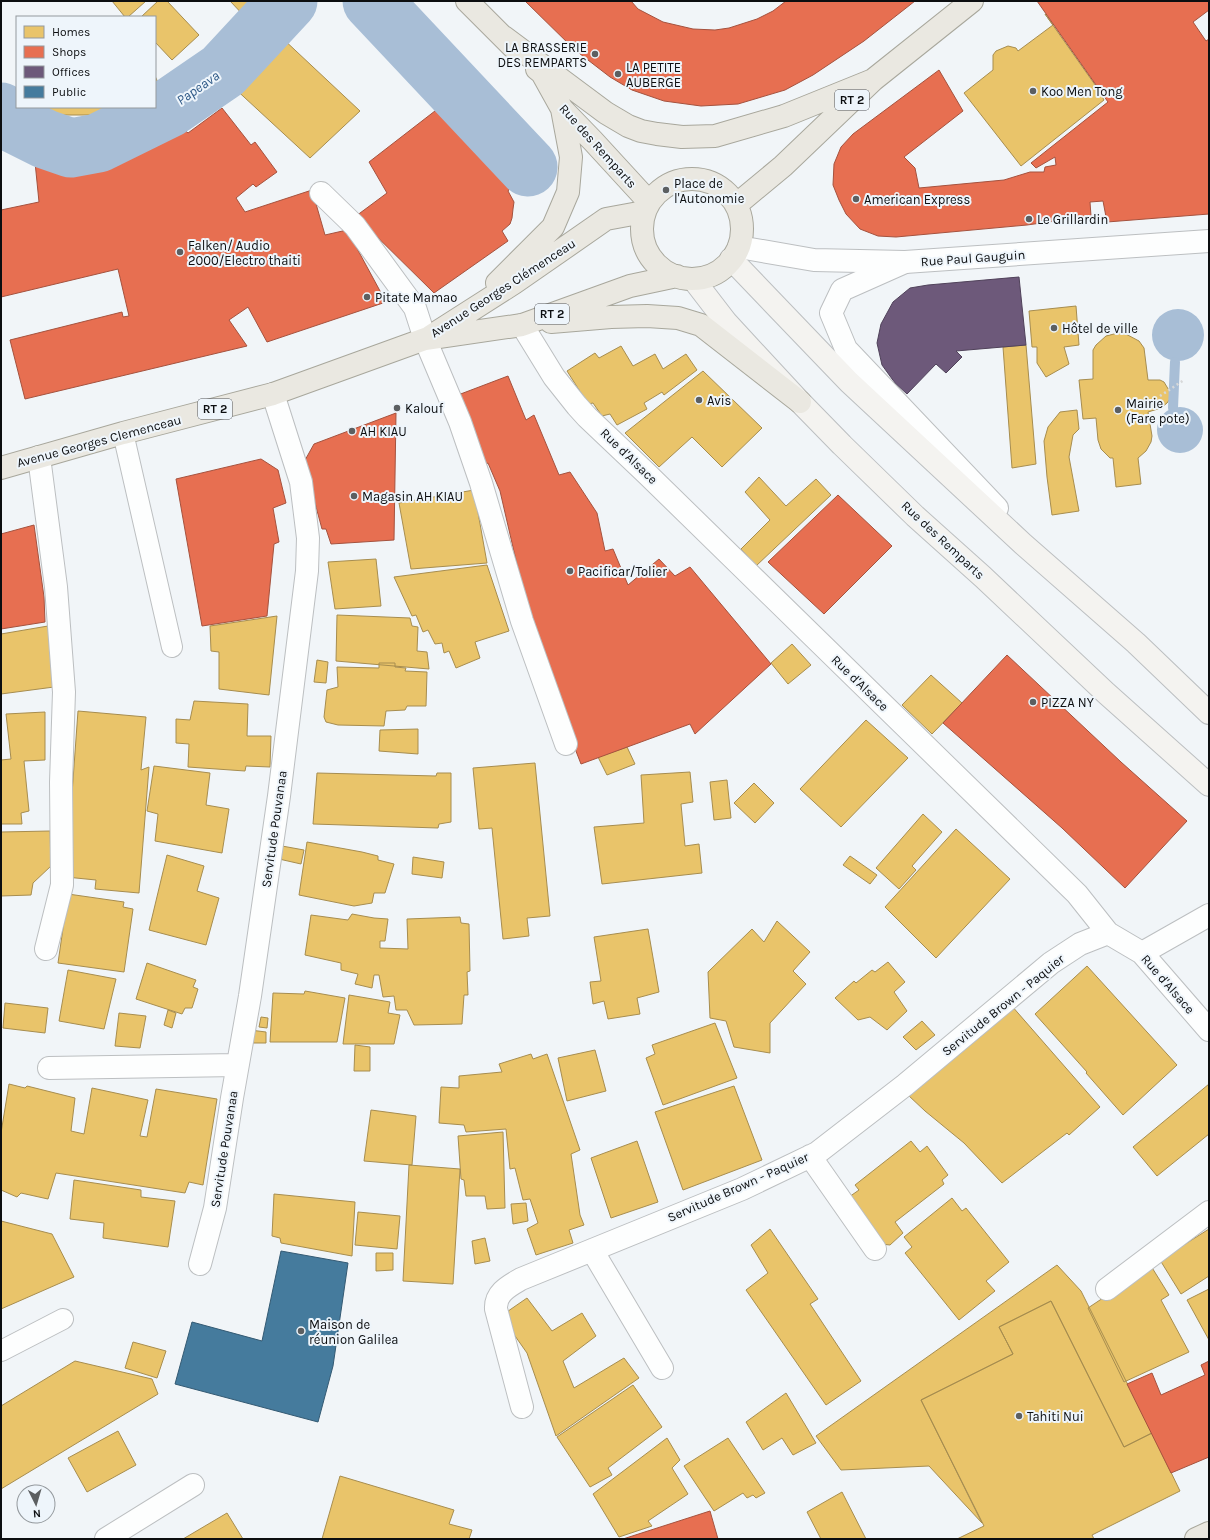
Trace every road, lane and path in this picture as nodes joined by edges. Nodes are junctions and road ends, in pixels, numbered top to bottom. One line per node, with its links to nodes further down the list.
1 (467, 1): 3 (main road, Rue des Remparts)
2 (972, 1): 4 (main road, RT 2)
3 (504, 37): 4 (main road); 5 (main road, Rue des Remparts)
4 (873, 80): 7 (main road, RT 2)
5 (562, 109): 8 (main road, Rue des Remparts); 13 (main road)
6 (321, 193): 15 (street)
7 (736, 205): 8 (main road); 10 (main road)
8 (647, 207): 12 (main road); 13 (main road, Avenue Georges Clémenceau / RT 2)
9 (1209, 241): 11 (street, Rue Paul Gauguin)
10 (735, 253): 11 (street, Rue Paul Gauguin); 12 (main road, RT 2); 23 (main road)
11 (905, 262): 23 (street)
12 (685, 278): 14 (main road, Avenue Georges Clémenceau / RT 2); 19 (main road, Rue des Remparts)
13 (469, 311): 15 (main road, Avenue Georges Clémenceau / RT 2)
14 (522, 325): 15 (main road, Avenue Georges Clémenceau / RT 2); 19 (main road); 29 (street, Rue d'Alsace)
15 (425, 339): 17 (main road, Avenue Georges Clemenceau / RT 2); 26 (street)
16 (1184, 380): 18 (path)
17 (273, 394): 20 (main road, Avenue Georges Clemenceau / RT 2); 33 (street, Servitude Pouvanaa)
18 (1160, 396)
19 (800, 402): 27 (main road, Rue des Remparts)
20 (123, 433): 21 (main road, Avenue Georges Clemenceau / RT 2); 24 (lane)
21 (39, 457): 22 (main road, Avenue Georges Clemenceau / RT 2); 30 (street)
22 (1, 468)
23 (1077, 591): 25 (main road)
24 (172, 646)
25 (1209, 713)
26 (566, 744)
27 (1209, 785)
28 (1209, 915): 31 (street)
29 (1108, 933): 31 (street, Rue d'Alsace); 35 (street, Servitude Brown - Paquier)
30 (46, 949)
31 (1142, 953): 32 (street, Rue d'Alsace)
32 (1209, 1030)
33 (237, 1065): 34 (street); 39 (street, Servitude Pouvanaa)
34 (49, 1068)
35 (810, 1156): 37 (street); 38 (street, Servitude Brown - Paquier)
36 (1209, 1212): 40 (street)
37 (875, 1249)
38 (592, 1250): 43 (street); 44 (street, Servitude Brown - Paquier)
39 (200, 1264)
40 (1107, 1289)
41 (63, 1319): 42 (lane)
42 (1, 1351)
43 (662, 1368)
44 (522, 1407)
45 (194, 1485): 47 (street)
46 (1209, 1533): 48 (main road)
47 (106, 1539)
48 (1196, 1539)

